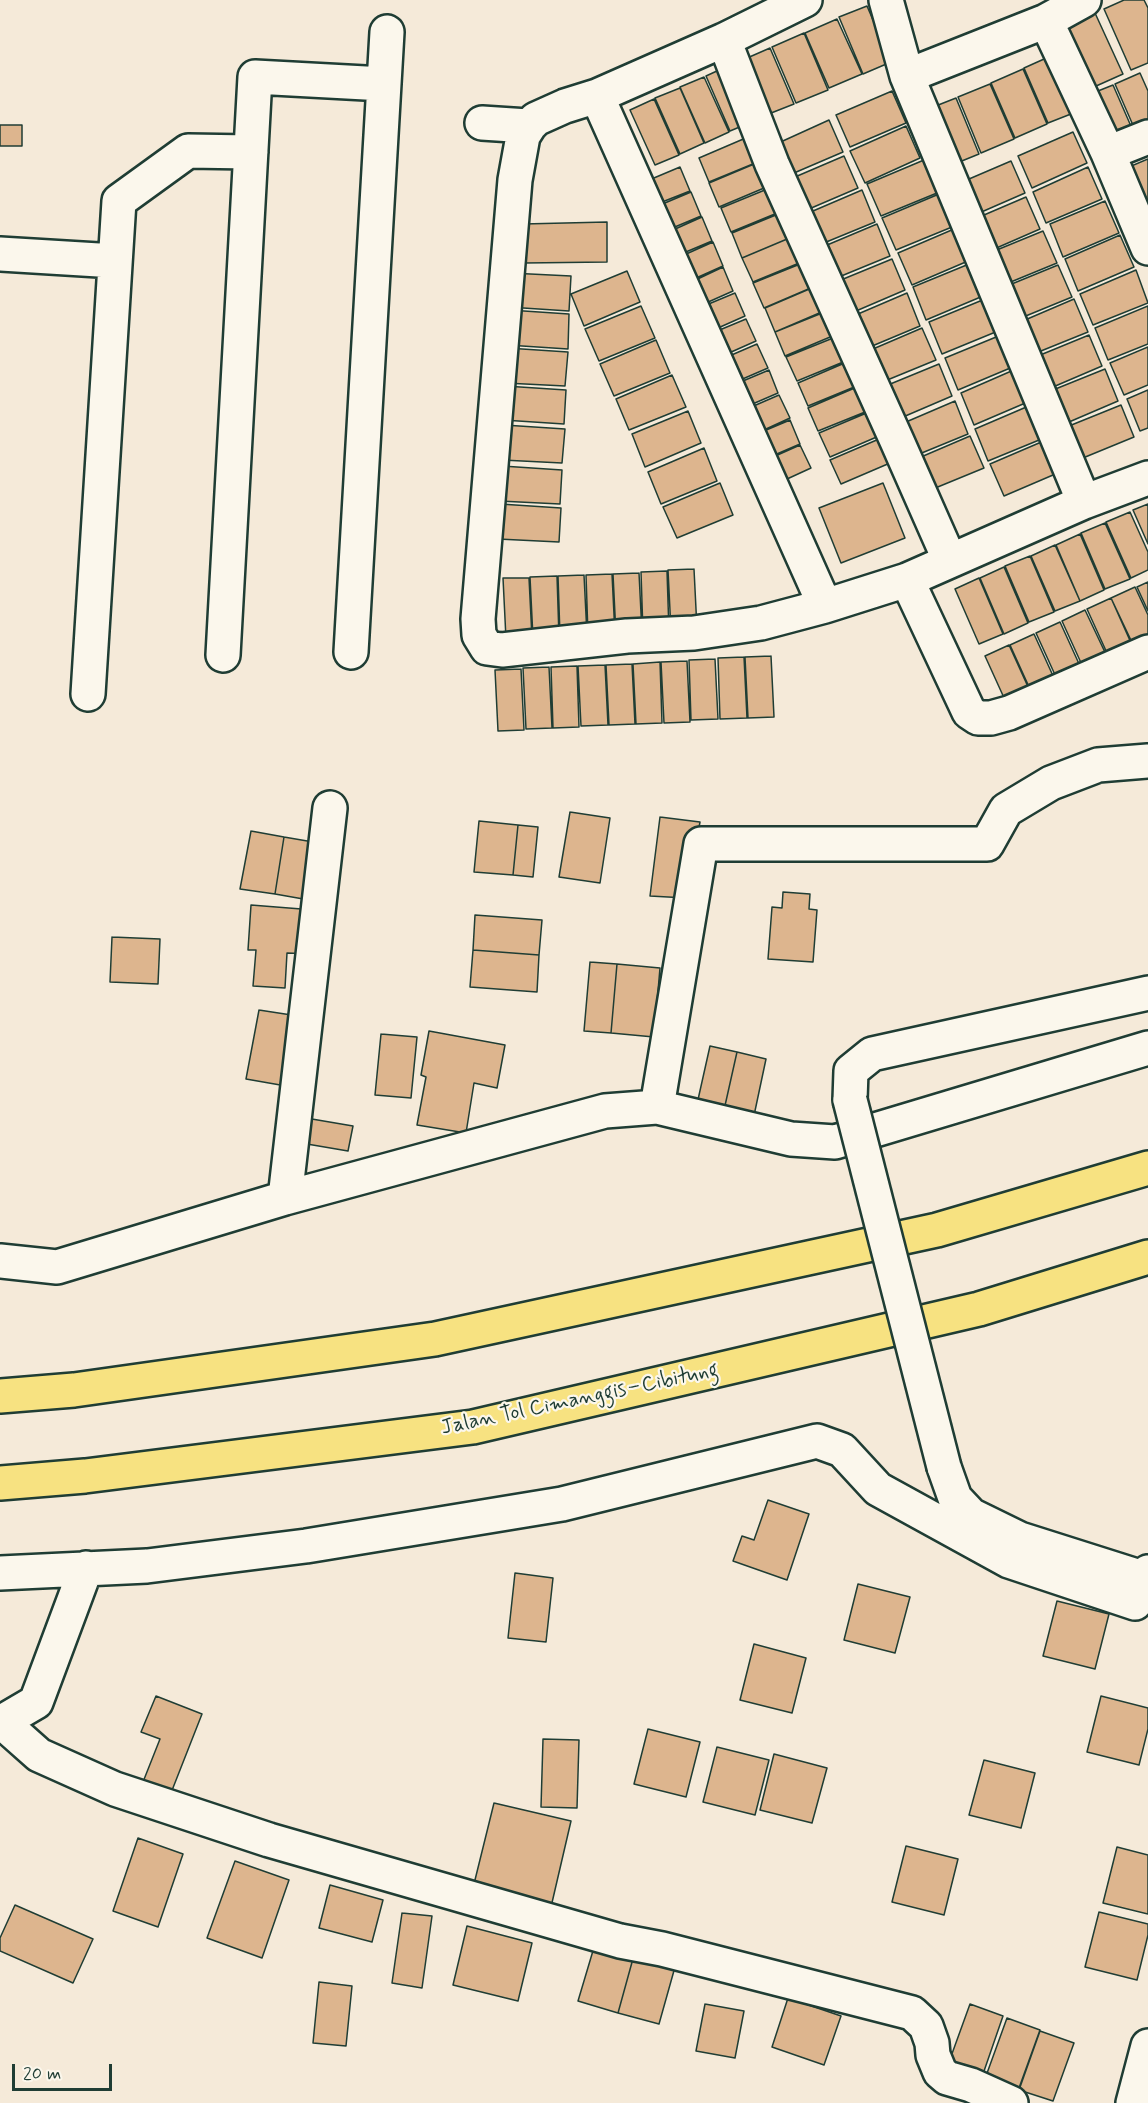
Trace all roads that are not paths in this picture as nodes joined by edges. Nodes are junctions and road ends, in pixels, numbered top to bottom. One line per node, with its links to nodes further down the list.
1 (806, 0): 6 (street)
2 (886, 0): 7 (street)
3 (1084, 0): 4 (street)
4 (1046, 21): 7 (street); 14 (street)
5 (387, 32): 8 (street)
6 (724, 40): 9 (street); 20 (street)
7 (908, 76): 19 (street)
8 (384, 84): 13 (street); 23 (street)
9 (597, 96): 11 (street); 22 (street)
10 (482, 123): 11 (street)
11 (528, 126): 22 (street)
12 (1148, 137): 14 (street)
13 (250, 152): 17 (street); 25 (street)
14 (1108, 153): 15 (street)
15 (1148, 248)
16 (0, 254): 17 (street)
17 (115, 261): 26 (street)
18 (1148, 478): 19 (street)
19 (1084, 502): 20 (street)
20 (950, 561): 21 (street)
21 (908, 580): 22 (street); 24 (street)
22 (825, 606)
23 (351, 651)
24 (1148, 652)
25 (223, 655)
26 (88, 694)
27 (1148, 760): 31 (street)
28 (330, 807): 33 (street)
29 (1148, 993): 40 (street, bridge)
30 (1148, 1048): 31 (street)
31 (657, 1107): 33 (street)
32 (1148, 1168): 36 (highway)
33 (285, 1198): 35 (street)
34 (1148, 1257): 37 (highway, Jalan Tol Cimanggis–Cibitung)
35 (0, 1261)
36 (0, 1396)
37 (0, 1483)
38 (87, 1568): 39 (street); 40 (street); 41 (street)
39 (0, 1573)
40 (1147, 1577)
41 (2, 1723): 43 (street)
42 (1148, 2046): 44 (street)
43 (1011, 2103)
44 (1133, 2103)

